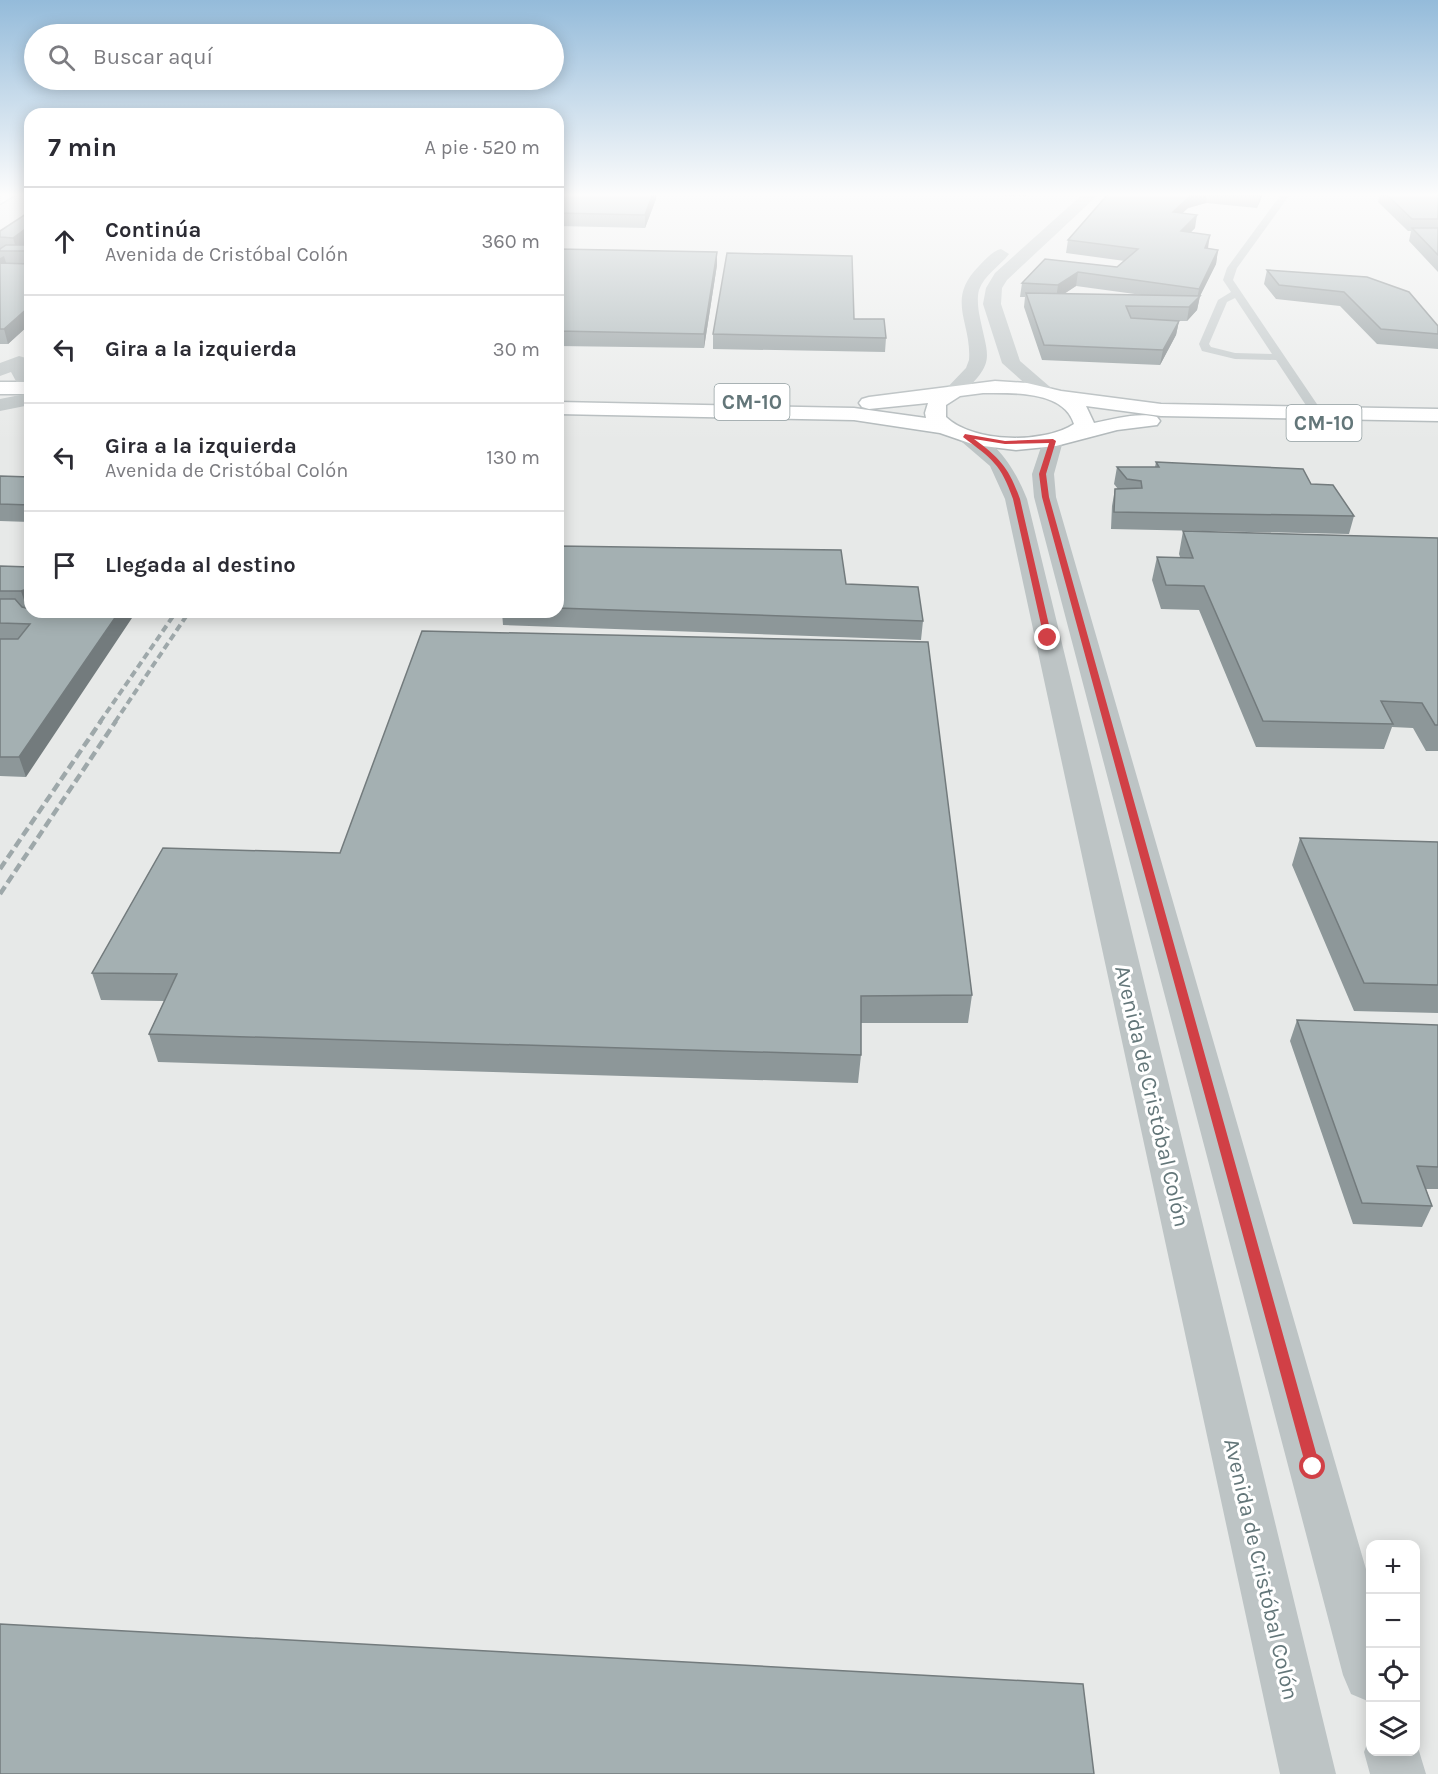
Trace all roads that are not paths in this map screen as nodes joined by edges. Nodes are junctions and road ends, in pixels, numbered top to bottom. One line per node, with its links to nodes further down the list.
1 (979, 276): 12 (street)
2 (1004, 276): 13 (street)
3 (1229, 276): 4 (lane)
4 (1236, 294): 5 (lane); 5 (lane)
5 (1279, 357): 20 (lane)
6 (24, 358): 8 (street)
7 (24, 360): 9 (street)
8 (0, 370)
9 (24, 380)
10 (0, 388): 11 (main road)
11 (24, 388)
12 (949, 394): 13 (main road, CM-10); 15 (main road, CM-10); 23 (main road)
13 (1054, 395): 20 (main road, CM-10); 24 (main road)
14 (0, 398): 16 (main road)
15 (564, 398)
16 (24, 399)
17 (24, 400): 18 (street)
18 (0, 405)
19 (564, 408): 23 (main road, CM-10)
20 (1317, 413): 21 (main road, CM-10)
21 (1438, 415)
22 (1438, 425): 24 (main road, CM-10)
23 (955, 431): 24 (main road, CM-10); 27 (street, Avenida de Cristóbal Colón)
24 (1065, 437): 25 (street)
25 (1366, 1657)
26 (1393, 1756): 28 (street)
27 (1308, 1774)
28 (1398, 1774)

